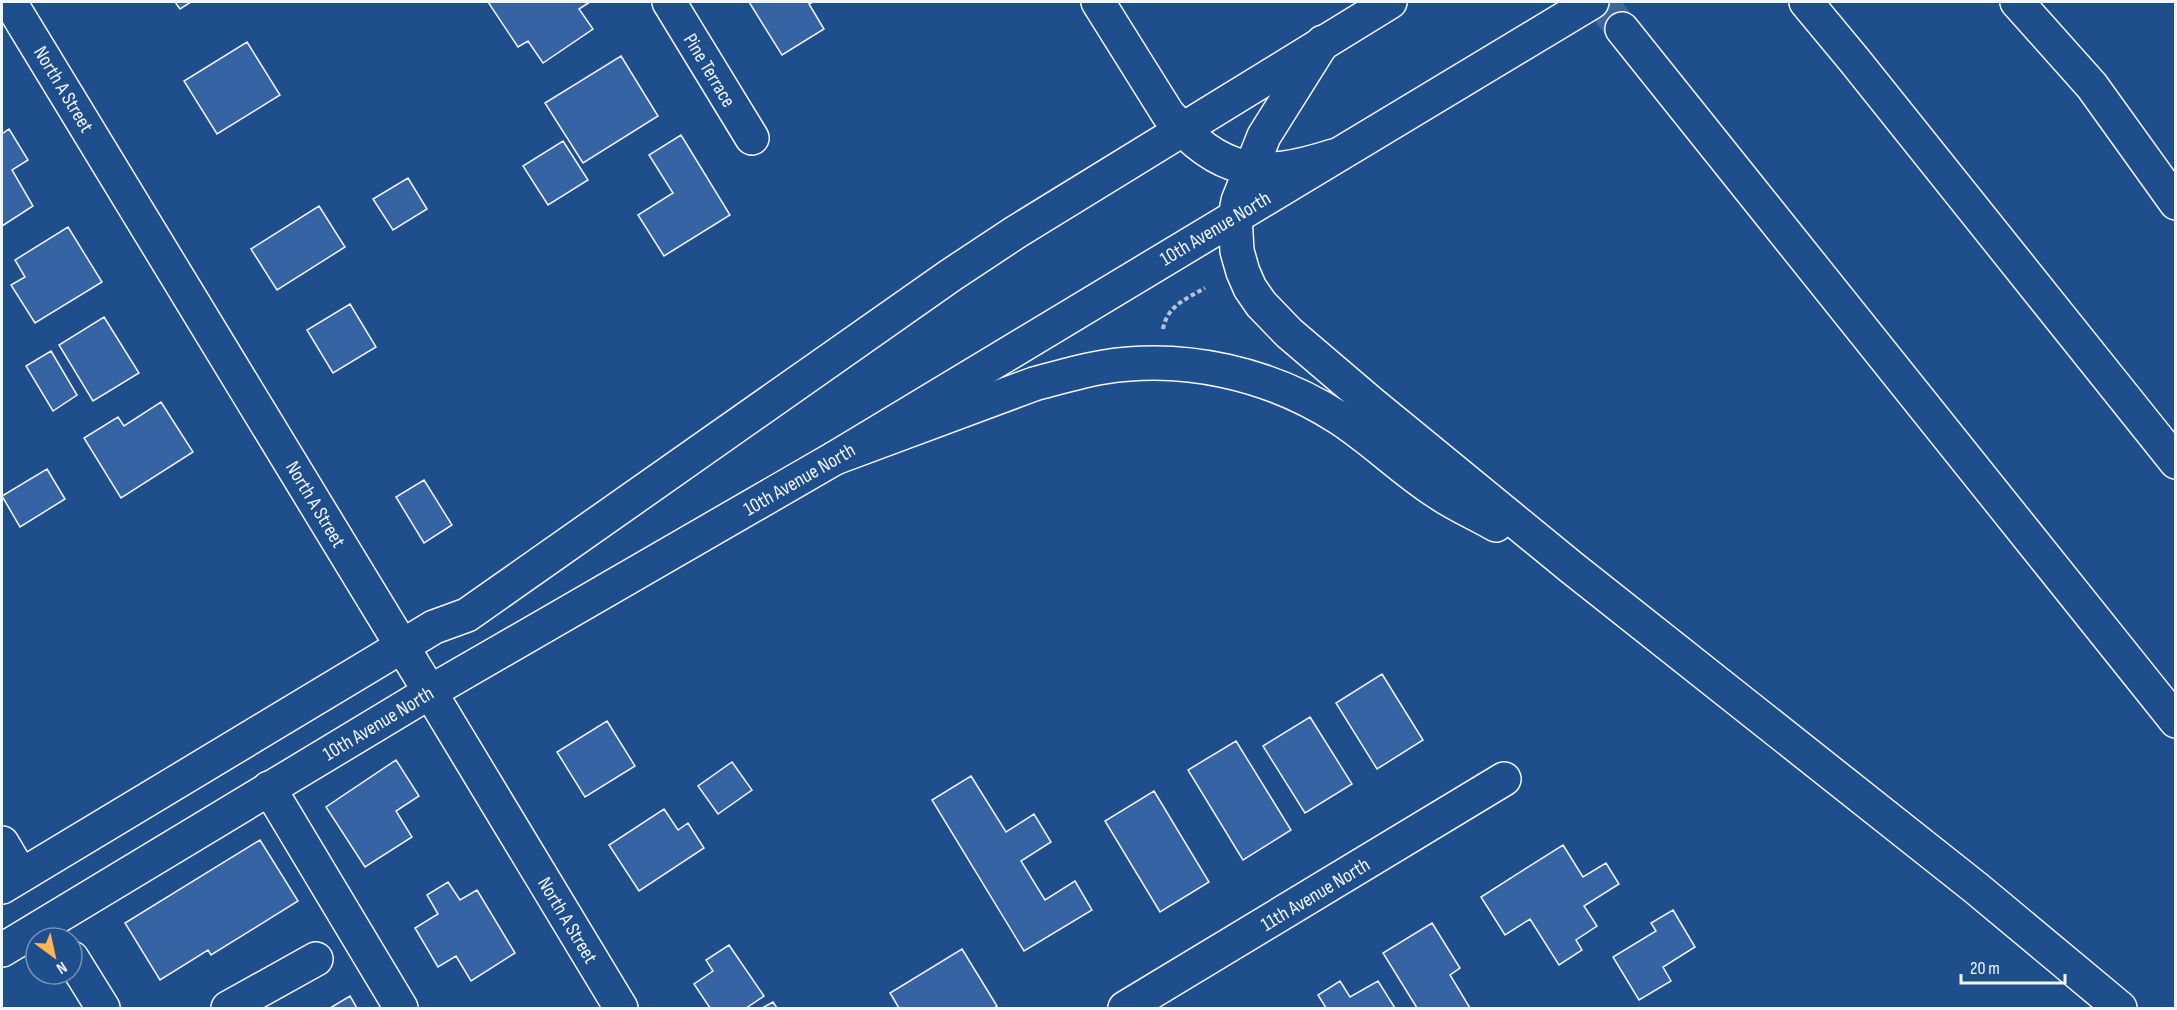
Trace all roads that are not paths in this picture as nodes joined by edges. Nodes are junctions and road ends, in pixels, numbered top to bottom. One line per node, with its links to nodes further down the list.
1 (10, 2): 21 (main road, North A Street)
2 (669, 2): 13 (main road, Pine Terrace)
3 (1098, 2): 12 (main road)
4 (1390, 2): 10 (main road)
5 (1592, 2): 14 (main road, 10th Avenue North)
6 (1806, 2): 19 (main road)
7 (2018, 2): 11 (main road)
8 (2045, 2): 11 (main road)
9 (1622, 29): 23 (main road)
10 (1323, 42): 12 (main road); 15 (main road)
11 (2091, 86): 16 (main road)
12 (1182, 130): 15 (main road); 21 (main road)
13 (752, 138)
14 (1334, 156): 15 (main road); 17 (main road, 10th Avenue North)
15 (1250, 169): 17 (main road)
16 (2175, 203)
17 (1234, 217): 18 (main road, 10th Avenue North); 20 (main road)
18 (835, 458): 20 (main road); 22 (main road, 10th Avenue North)
19 (2175, 462)
20 (1571, 567): 38 (main road)
21 (403, 647): 22 (main road, North A Street); 27 (main road)
22 (430, 692): 25 (main road, 10th Avenue North); 36 (main road, North A Street)
23 (2175, 721)
24 (1504, 779): 37 (main road, 11th Avenue North)
25 (269, 788): 28 (main road, 10th Avenue North); 35 (main road)
26 (2, 843): 27 (main road)
27 (11, 881)
28 (60, 926)
29 (24, 941): 30 (main road, 10th Avenue North)
30 (2, 950)
31 (315, 959): 34 (main road)
32 (84, 986): 33 (main road)
33 (92, 1005)
34 (228, 1008)
35 (401, 1008)
36 (621, 1008)
37 (1125, 1008)
38 (2120, 1008)

